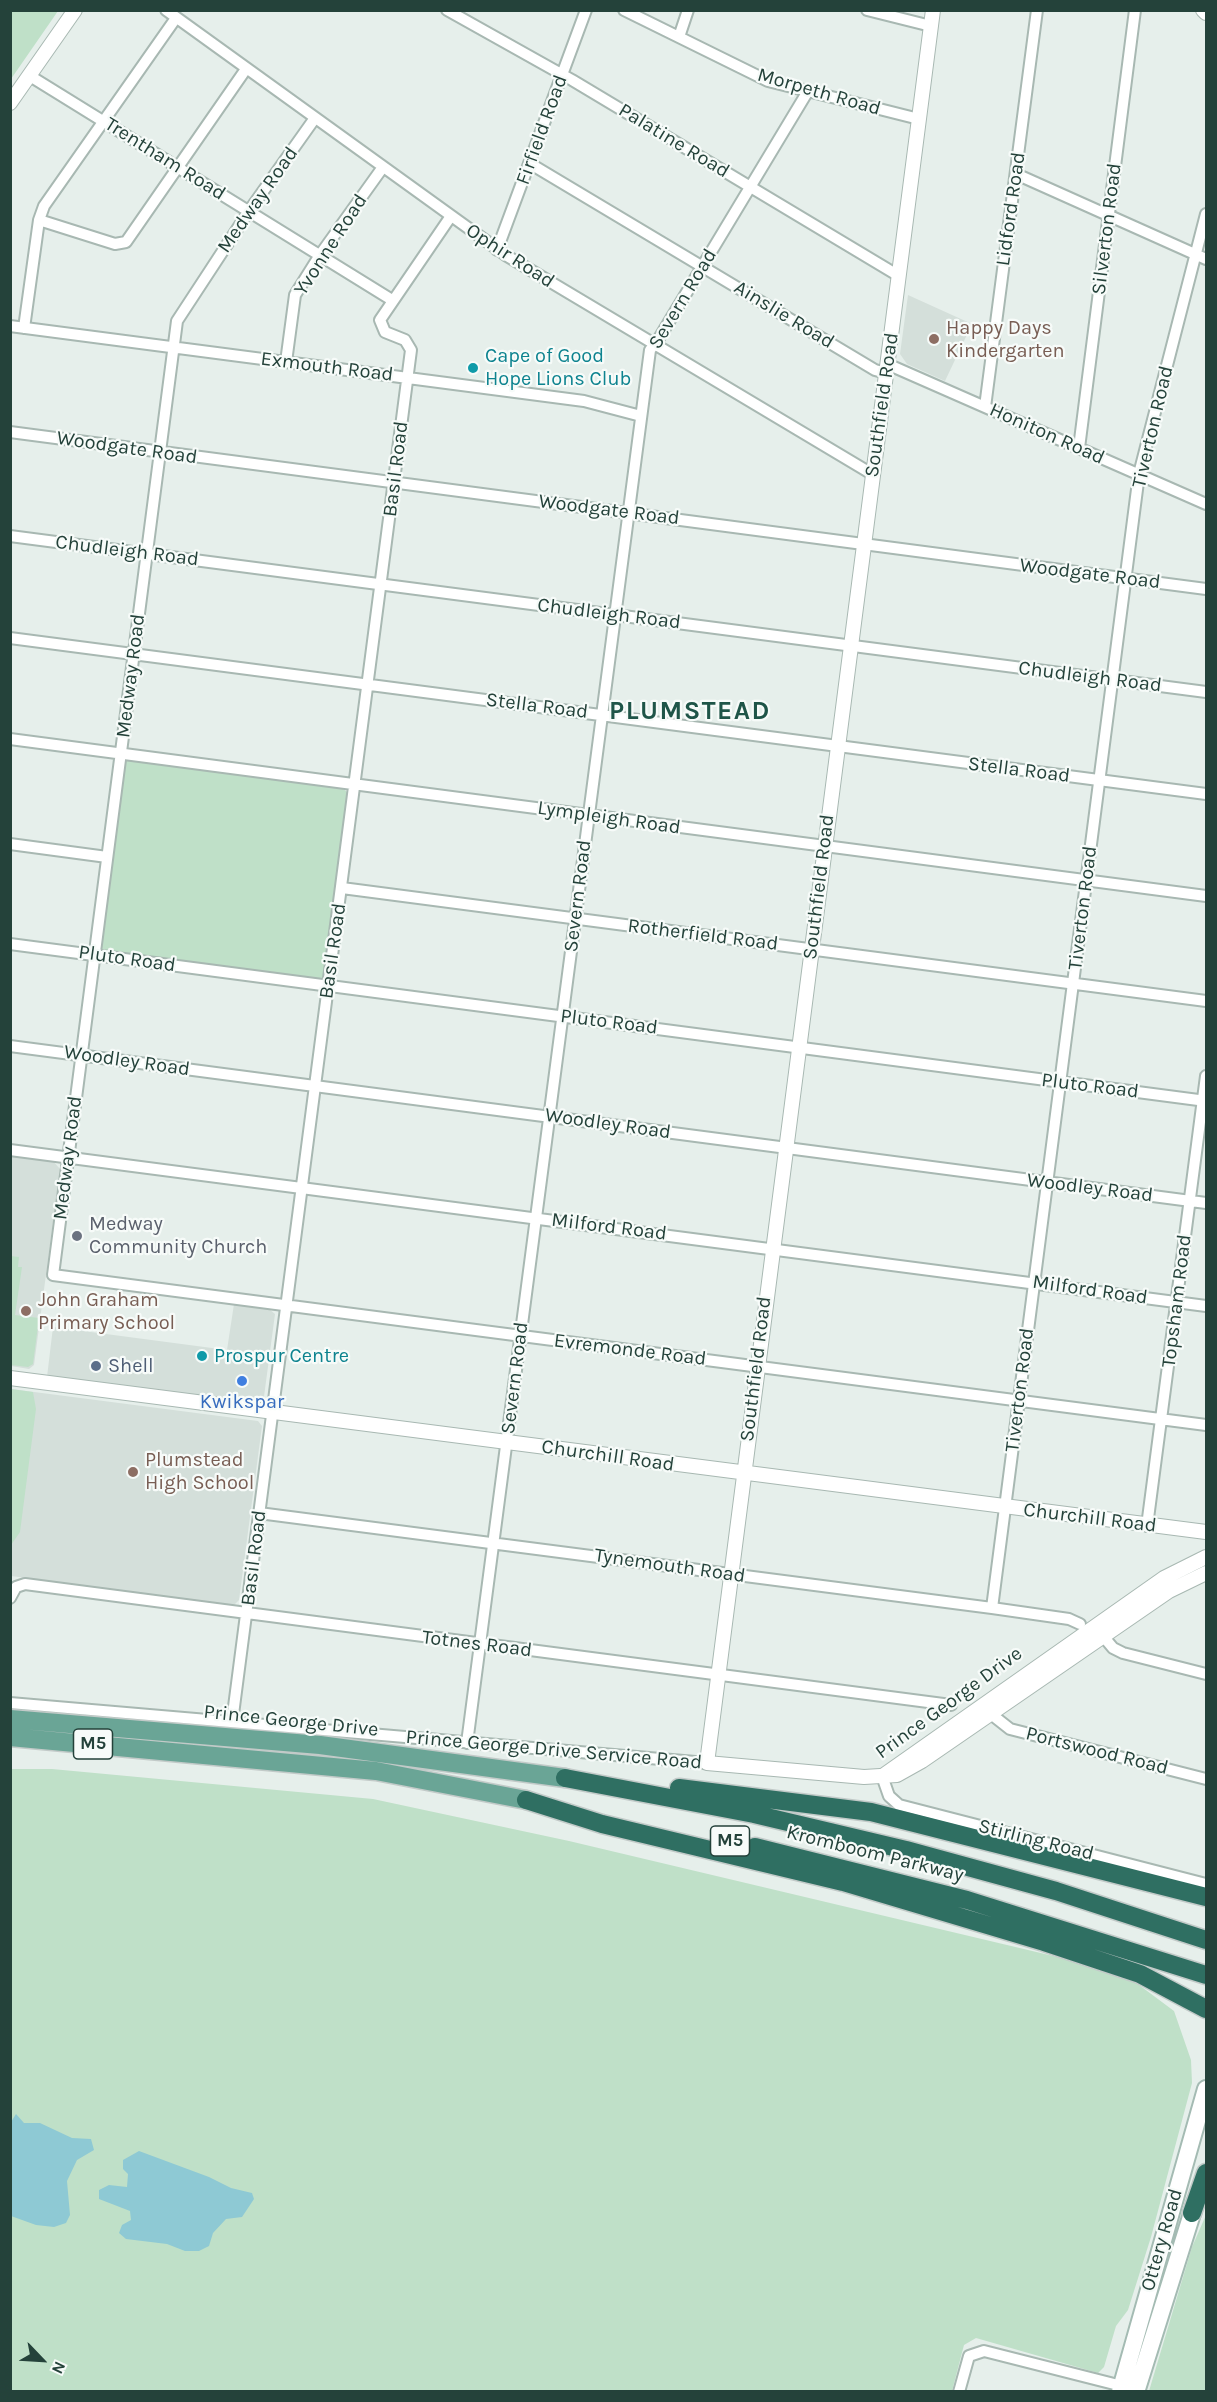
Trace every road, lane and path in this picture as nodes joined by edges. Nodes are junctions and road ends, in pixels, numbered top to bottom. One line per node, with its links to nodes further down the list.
1 (75, 10): 16 (street)
2 (166, 10): 11 (street, Ophir Road)
3 (447, 10): 15 (street, Palatine Road)
4 (586, 10): 15 (street, Firfield Road)
5 (624, 10): 13 (street, Morpeth Road)
6 (688, 10): 13 (street)
7 (867, 10): 12 (street)
8 (933, 10): 12 (street, Southfield Road)
9 (1037, 10): 25 (street, Lidford Road)
10 (1135, 10): 29 (street, Silverton Road)
11 (176, 18): 14 (street, Ophir Road); 21 (street)
12 (931, 26): 20 (street, Southfield Road)
13 (678, 37): 17 (street, Morpeth Road)
14 (246, 69): 19 (street, Ophir Road); 24 (street)
15 (562, 74): 22 (street, Firfield Road); 26 (street, Palatine Road)
16 (30, 76): 18 (street); 21 (street, Trentham Road)
17 (807, 92): 20 (street, Morpeth Road); 26 (street, Severn Road)
18 (10, 104)
19 (315, 118): 23 (street, Ophir Road); 27 (street, Medway Road)
20 (919, 119): 36 (street, Southfield Road)
21 (103, 120): 24 (street, Trentham Road); 31 (street)
22 (529, 163): 32 (street, Firfield Road); 35 (street, Ainslie Road)
23 (383, 167): 30 (street, Ophir Road); 33 (street, Yvonne Road)
24 (178, 168): 27 (street, Trentham Road); 31 (street)
25 (1016, 174): 29 (street); 45 (street, Lidford Road)
26 (750, 187): 35 (street, Severn Road); 36 (street, Palatine Road)
27 (249, 211): 33 (street, Trentham Road); 41 (street, Medway Road)
28 (1206, 214): 34 (street, Tiverton Road)
29 (1109, 215): 34 (street); 48 (street, Silverton Road)
30 (451, 216): 32 (street, Ophir Road); 37 (street, Basil Road)
31 (39, 220): 39 (street)
32 (497, 250): 40 (street, Ophir Road)
33 (320, 255): 37 (street, Trentham Road); 42 (street, Yvonne Road)
34 (1201, 256): 51 (street, Tiverton Road)
35 (702, 266): 40 (street, Severn Road); 43 (street, Ainslie Road)
36 (899, 276): 43 (street, Southfield Road)
37 (392, 300): 44 (street, Basil Road)
38 (10, 326): 39 (street, Exmouth Road)
39 (24, 328): 41 (street, Exmouth Road)
40 (654, 345): 46 (street, Severn Road); 50 (street, Ophir Road)
41 (174, 347): 42 (street, Exmouth Road); 49 (street, Medway Road)
42 (286, 362): 44 (street, Exmouth Road)
43 (887, 369): 45 (street, Honiton Road); 50 (street, Southfield Road)
44 (408, 378): 46 (street, Exmouth Road); 52 (street, Basil Road)
45 (985, 407): 48 (street, Honiton Road)
46 (641, 416): 54 (street, Severn Road)
47 (10, 432): 49 (street, Woodgate Road)
48 (1079, 448): 51 (street, Honiton Road)
49 (160, 453): 52 (street, Woodgate Road); 57 (street, Medway Road)
50 (872, 474): 56 (street, Southfield Road)
51 (1139, 474): 53 (street, Honiton Road); 58 (street, Tiverton Road)
52 (394, 482): 54 (street, Woodgate Road); 59 (street, Basil Road)
53 (1206, 504)
54 (628, 512): 56 (street, Woodgate Road); 61 (street, Severn Road)
55 (10, 536): 57 (street, Chudleigh Road)
56 (863, 544): 58 (street, Woodgate Road); 63 (street, Southfield Road)
57 (147, 554): 59 (street, Chudleigh Road); 64 (street, Medway Road)
58 (1126, 579): 60 (street, Woodgate Road); 65 (street, Tiverton Road)
59 (381, 584): 61 (street, Chudleigh Road); 66 (street, Basil Road)
60 (1206, 589)
61 (615, 614): 63 (street, Chudleigh Road); 68 (street, Severn Road)
62 (10, 638): 64 (street, Stella Road)
63 (850, 645): 65 (street, Chudleigh Road); 70 (street, Southfield Road)
64 (134, 654): 66 (street, Stella Road); 71 (street, Medway Road)
65 (1112, 680): 67 (street, Chudleigh Road); 72 (street, Tiverton Road)
66 (368, 685): 68 (street, Stella Road); 73 (street, Basil Road)
67 (1206, 692)
68 (602, 714): 70 (street, Stella Road); 75 (street, Severn Road)
69 (10, 739): 71 (street, Lympleigh Road)
70 (837, 746): 72 (street, Stella Road); 77 (street, Southfield Road)
71 (121, 753): 73 (street, Lympleigh Road); 78 (street, Medway Road)
72 (1100, 780): 74 (street, Stella Road); 79 (street, Tiverton Road)
73 (354, 784): 75 (street, Lympleigh Road); 80 (street, Basil Road)
74 (1206, 794)
75 (588, 815): 77 (street, Lympleigh Road); 82 (street, Severn Road)
76 (10, 844): 78 (street)
77 (824, 846): 79 (street, Lympleigh Road); 84 (street, Southfield Road)
78 (107, 857): 85 (street, Medway Road)
79 (1086, 880): 81 (street, Lympleigh Road); 86 (street, Tiverton Road)
80 (342, 888): 82 (street, Rotherfield Road); 87 (street, Basil Road)
81 (1206, 896)
82 (575, 918): 84 (street, Rotherfield Road); 89 (street, Severn Road)
83 (10, 944): 85 (street, Pluto Road)
84 (811, 949): 86 (street, Rotherfield Road); 91 (street, Southfield Road)
85 (94, 955): 87 (street, Pluto Road); 92 (street, Medway Road)
86 (1073, 983): 88 (street, Rotherfield Road); 94 (street, Tiverton Road)
87 (328, 985): 89 (street, Pluto Road); 95 (street, Basil Road)
88 (1206, 1001)
89 (562, 1016): 91 (street, Pluto Road); 97 (street, Severn Road)
90 (10, 1046): 92 (street, Woodley Road)
91 (798, 1047): 94 (street, Pluto Road); 98 (street, Southfield Road)
92 (81, 1055): 95 (street, Woodley Road); 100 (street, Medway Road)
93 (1206, 1076): 96 (street, Topsham Road)
94 (1060, 1082): 96 (street, Pluto Road); 101 (street, Tiverton Road)
95 (316, 1087): 97 (street, Woodley Road); 102 (street, Basil Road)
96 (1205, 1101): 103 (street, Topsham Road)
97 (549, 1117): 98 (street, Woodley Road); 105 (street, Severn Road)
98 (784, 1148): 101 (street, Woodley Road); 106 (street, Southfield Road)
99 (10, 1150): 100 (street, Milford Road)
100 (68, 1157): 102 (street, Milford Road); 107 (street, Medway Road)
101 (1047, 1182): 103 (street, Woodley Road); 108 (street, Tiverton Road)
102 (302, 1188): 105 (street, Milford Road); 110 (street, Basil Road)
103 (1190, 1200): 104 (street, Woodley Road); 109 (street, Topsham Road)
104 (1206, 1203)
105 (536, 1218): 106 (street, Milford Road); 112 (street, Severn Road)
106 (771, 1249): 108 (street, Milford Road); 113 (street, Southfield Road)
107 (53, 1275): 110 (street, Evremonde Road)
108 (1034, 1282): 109 (street, Milford Road); 115 (street, Tiverton Road)
109 (1177, 1302): 111 (street, Milford Road); 117 (street, Topsham Road)
110 (287, 1305): 112 (street, Evremonde Road); 116 (street, Basil Road)
111 (1206, 1306)
112 (520, 1336): 113 (street, Evremonde Road); 119 (street, Severn Road)
113 (756, 1367): 115 (street, Evremonde Road); 120 (street, Southfield Road)
114 (10, 1378): 116 (street, Churchill Road)
115 (1019, 1401): 117 (street, Evremonde Road); 121 (street, Tiverton Road)
116 (273, 1412): 119 (street, Churchill Road); 122 (street, Basil Road)
117 (1162, 1420): 118 (street, Evremonde Road); 123 (street, Topsham Road)
118 (1206, 1425)
119 (507, 1442): 120 (street, Churchill Road); 125 (street, Severn Road)
120 (742, 1473): 121 (street, Churchill Road); 128 (street, Southfield Road)
121 (1005, 1507): 123 (street, Churchill Road); 130 (street, Tiverton Road)
122 (259, 1513): 125 (street, Tynemouth Road); 131 (street, Basil Road)
123 (1147, 1526): 124 (street, Churchill Road)
124 (1206, 1532)
125 (493, 1543): 128 (street, Tynemouth Road); 134 (street, Severn Road)
126 (1206, 1557): 145 (street, Prince George Drive)
127 (1206, 1573): 133 (street, Prince George Drive)
128 (730, 1575): 130 (street, Tynemouth Road); 135 (street, Southfield Road)
129 (10, 1598): 131 (street, Totnes Road)
130 (992, 1608): 132 (street, Tynemouth Road)
131 (246, 1613): 134 (street, Totnes Road); 141 (street, Basil Road)
132 (1080, 1624)
133 (1103, 1636): 136 (street); 139 (street, Prince George Drive)
134 (480, 1645): 135 (street, Totnes Road); 143 (street, Severn Road)
135 (717, 1674): 138 (street, Totnes Road); 144 (street, Southfield Road)
136 (1206, 1674)
137 (10, 1703): 141 (street, Prince George Drive Service Road)
138 (951, 1705)
139 (992, 1714): 145 (street, Prince George Drive); 147 (street, Portswood Road)
140 (10, 1719): 146 (main road, Prince George Drive / M5)
141 (232, 1722): 143 (street, Prince George Drive Service Road)
142 (10, 1737): 148 (main road, Prince George Drive / M5)
143 (467, 1743): 144 (street, Prince George Drive Service Road)
144 (707, 1763): 145 (street, Prince George Drive Service Road)
145 (882, 1776): 150 (street, Stirling Road)
146 (565, 1779): 149 (highway); 153 (highway, Kromboom Parkway / M5)
147 (1206, 1779)
148 (526, 1800): 154 (highway, Kromboom Parkway / M5); 155 (highway)
149 (1088, 1869): 151 (highway); 152 (highway)
150 (1206, 1884)
151 (1206, 1898)
152 (1206, 1910)
153 (1206, 1940)
154 (1206, 1975)
155 (1206, 2009)
156 (1206, 2089): 160 (main road, Ottery Road)
157 (1206, 2166): 159 (main road, Ottery Road)
158 (1206, 2173): 159 (highway)
159 (1192, 2213): 160 (main road, Ottery Road)
160 (1118, 2388): 161 (street)
161 (959, 2391)

